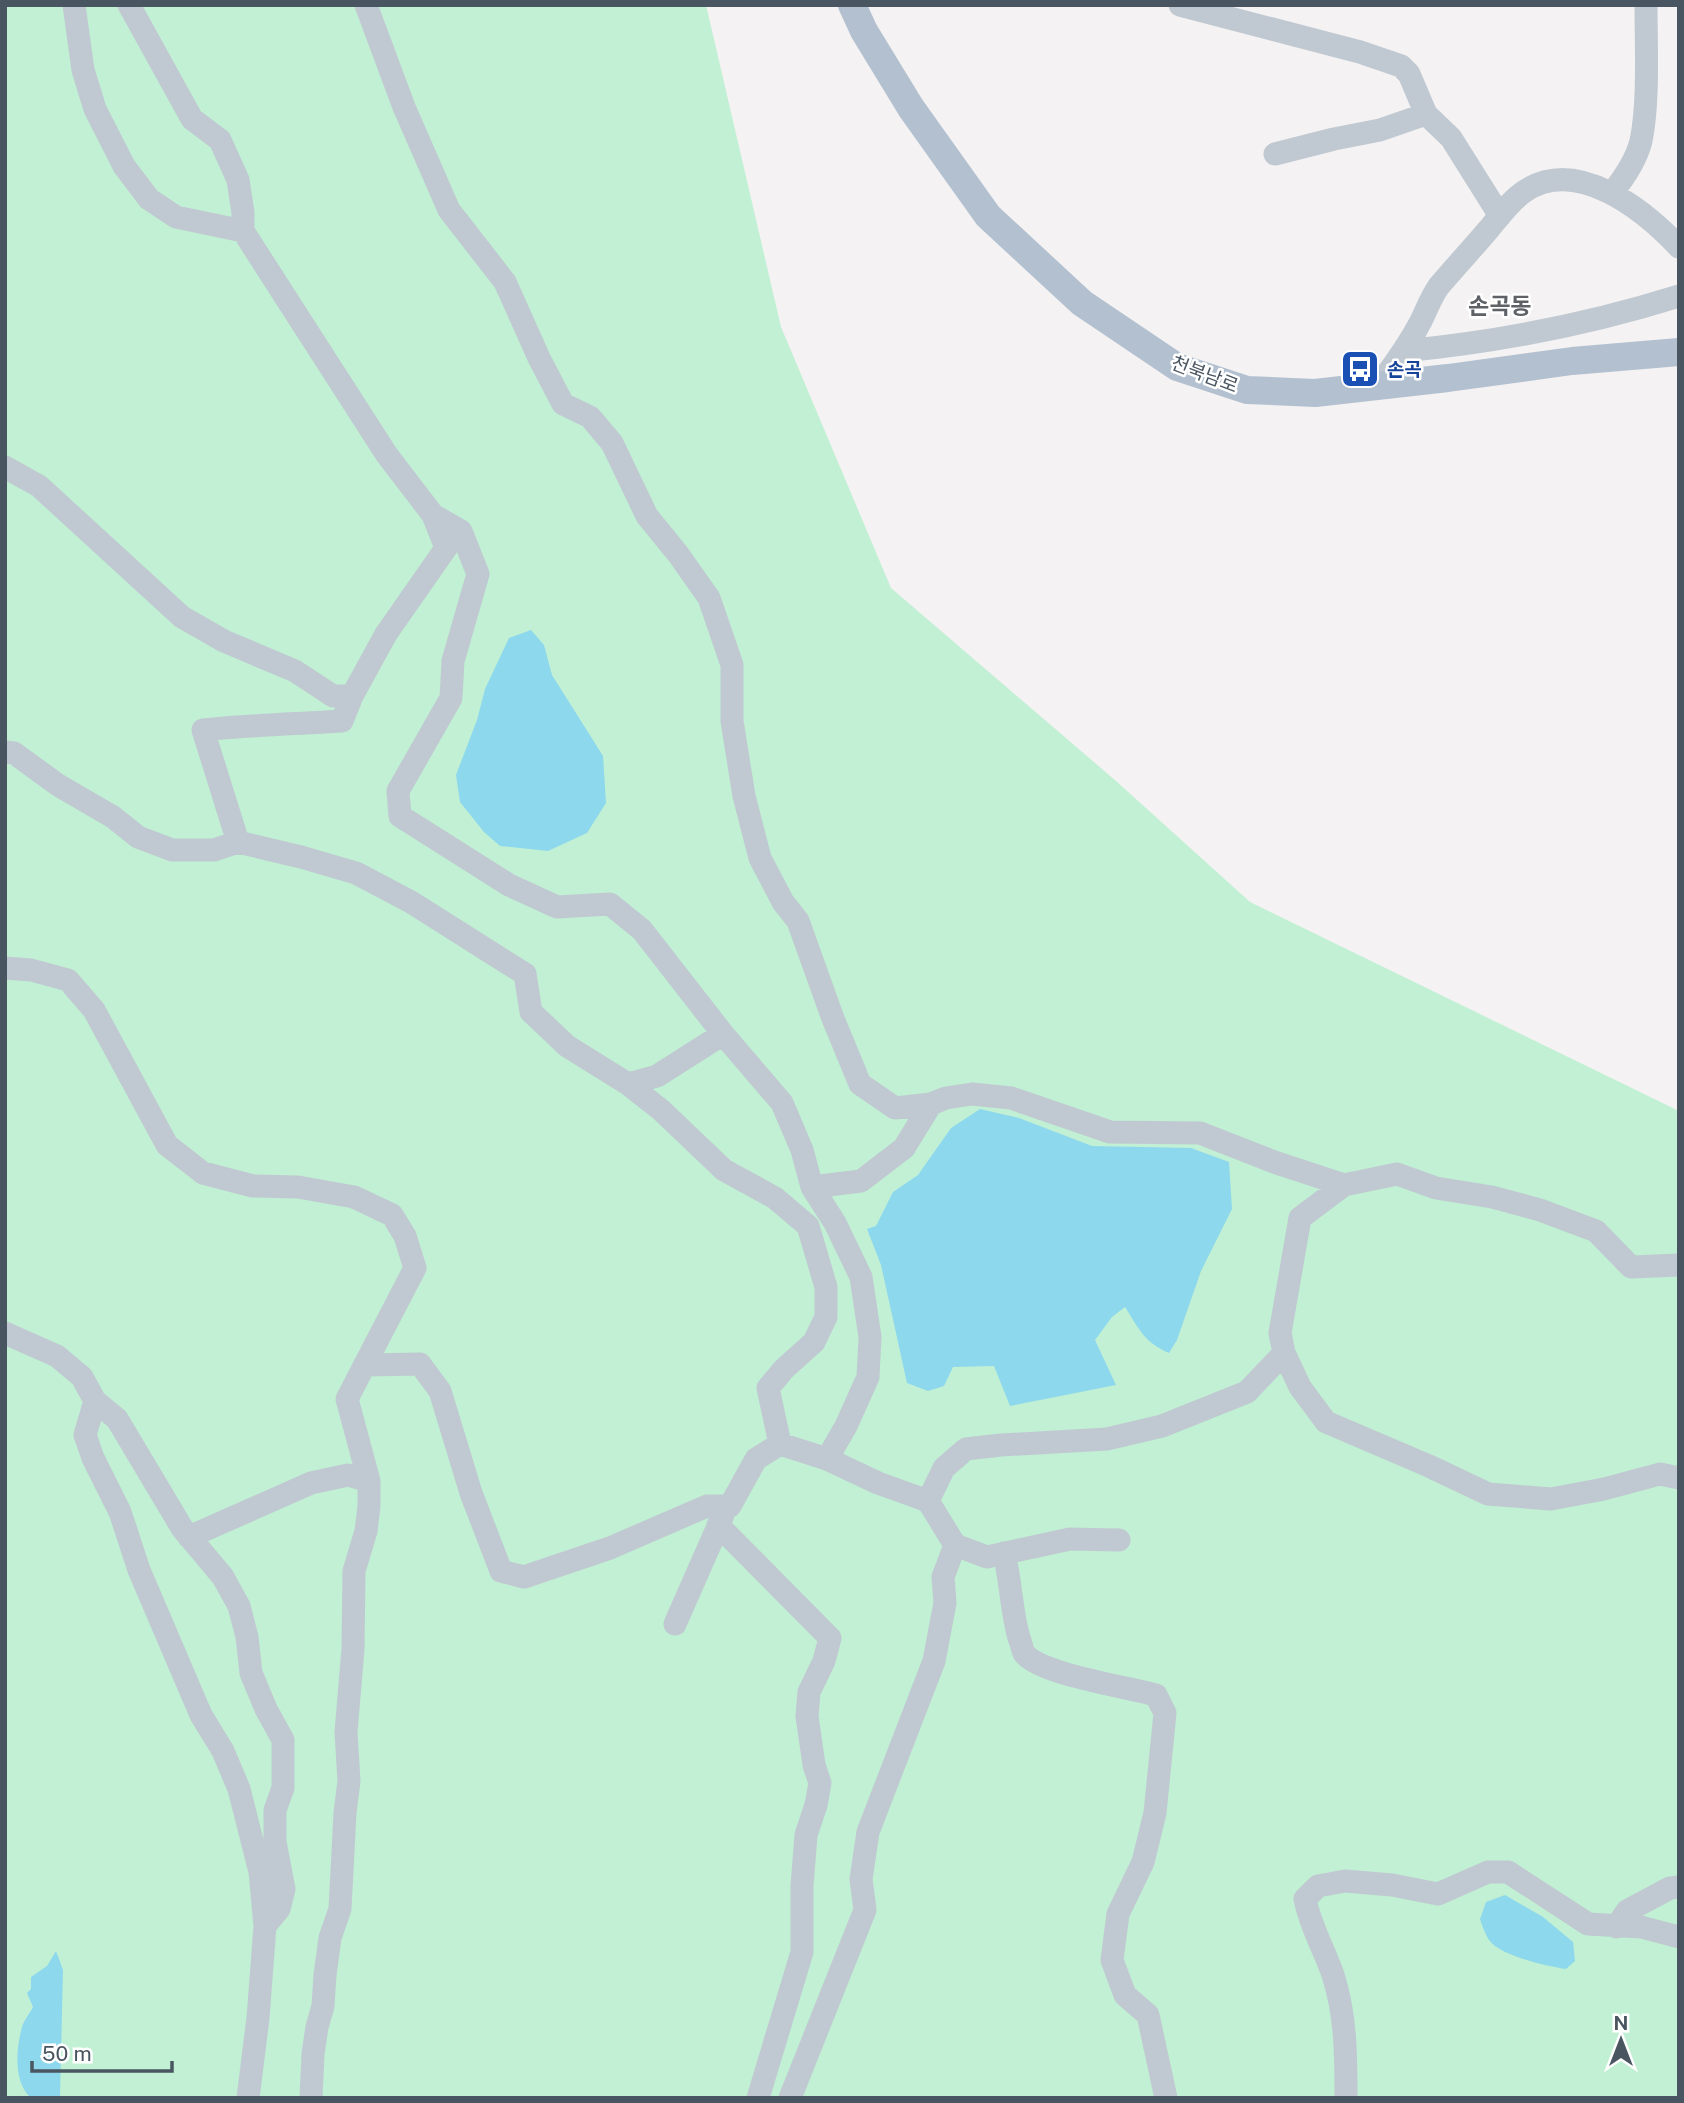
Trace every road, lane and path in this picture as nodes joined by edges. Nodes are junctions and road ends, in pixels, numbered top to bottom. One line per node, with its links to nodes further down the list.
1 (74, 5): 11 (street)
2 (129, 5): 11 (street)
3 (366, 5): 25 (street)
4 (852, 5): 16 (main road, 천북남로)
5 (1180, 5): 7 (street)
6 (1646, 5): 9 (street)
7 (1426, 114): 8 (street); 10 (street)
8 (1275, 155)
9 (1612, 193): 10 (street); 12 (street)
10 (1500, 216): 14 (street)
11 (243, 231): 18 (street)
12 (1679, 247)
13 (1679, 296): 14 (street)
14 (1404, 351): 16 (street)
15 (1679, 352): 16 (main road, 천북남로)
16 (1378, 386)
17 (5, 467): 19 (street)
18 (433, 515): 19 (street); 23 (street)
19 (352, 696): 21 (street)
20 (5, 752): 21 (street)
21 (237, 842): 24 (street)
22 (5, 968): 31 (street)
23 (723, 1034): 24 (street); 27 (street)
24 (628, 1084): 33 (street)
25 (931, 1104): 26 (street); 27 (street)
26 (1344, 1185): 28 (street); 30 (street)
27 (812, 1187): 34 (street)
28 (1679, 1265)
29 (5, 1333): 32 (street)
30 (1284, 1353): 35 (street); 37 (street)
31 (366, 1365): 36 (street); 38 (street)
32 (95, 1401): 39 (street); 45 (street)
33 (780, 1444): 34 (street); 38 (street)
34 (827, 1459): 37 (street)
35 (1679, 1478)
36 (369, 1481): 39 (street); 49 (street)
37 (928, 1501): 41 (street)
38 (724, 1516): 43 (street); 50 (street)
39 (190, 1537): 45 (street)
40 (1119, 1540): 42 (street)
41 (955, 1545): 42 (street); 51 (street)
42 (1004, 1553): 52 (street)
43 (675, 1624)
44 (1679, 1887): 46 (street)
45 (265, 1926): 48 (street)
46 (1616, 1927): 47 (street); 53 (street)
47 (1679, 1937)
48 (248, 2098)
49 (311, 2098)
50 (758, 2098)
51 (790, 2098)
52 (1166, 2098)
53 (1346, 2098)

